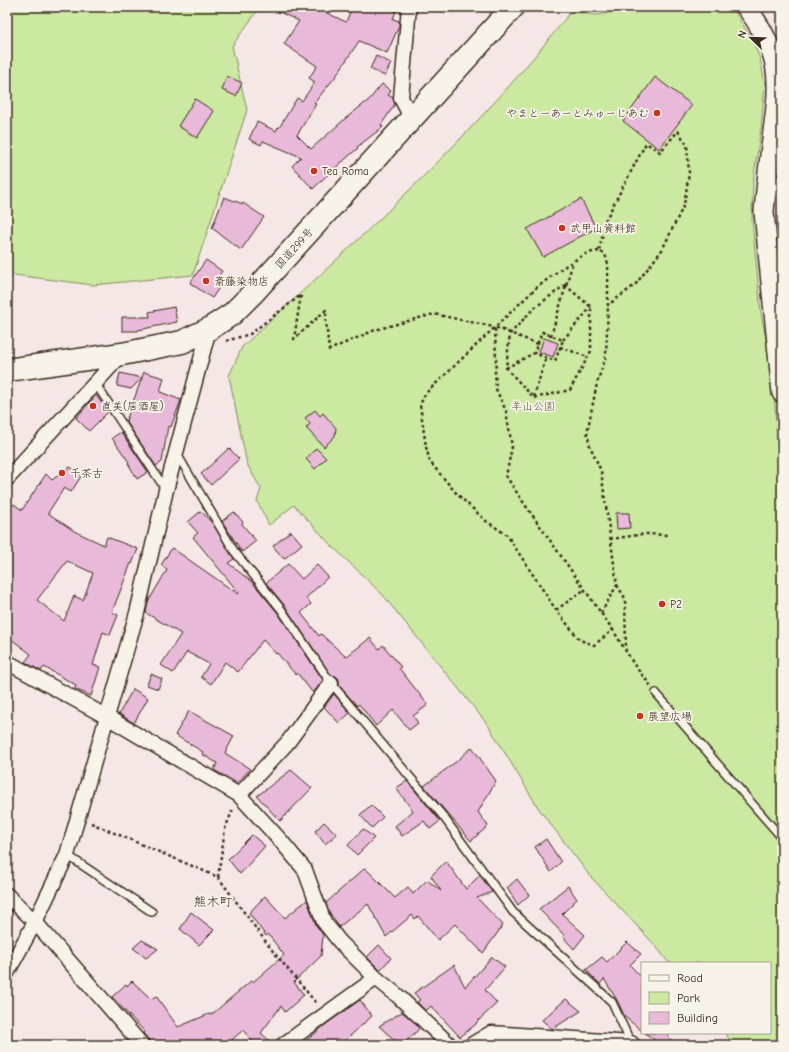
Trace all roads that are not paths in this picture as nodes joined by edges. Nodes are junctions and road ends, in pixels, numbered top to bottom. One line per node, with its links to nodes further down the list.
1 (409, 7): 4 (street)
2 (513, 7): 4 (highway, 国道299号)
3 (746, 7): 5 (street)
4 (412, 119): 6 (highway, 国道299号)
5 (774, 183): 10 (street)
6 (206, 338): 7 (highway, 国道299号); 11 (street)
7 (122, 354): 8 (highway, 国道299号); 9 (street)
8 (7, 370)
9 (95, 383): 12 (street); 13 (lane)
10 (782, 392)
11 (176, 452): 13 (street); 15 (lane)
12 (7, 479)
13 (166, 490): 17 (street)
14 (7, 662): 17 (street)
15 (331, 683): 18 (street); 26 (lane)
16 (656, 693): 19 (lane)
17 (107, 717): 18 (street); 20 (street)
18 (239, 795): 25 (street)
19 (782, 838)
20 (67, 855): 22 (lane); 23 (street)
21 (7, 895): 23 (street)
22 (152, 912)
23 (35, 922): 24 (street); 27 (street)
24 (7, 973)
25 (376, 978): 28 (street); 29 (street)
26 (632, 1044): 30 (street)
27 (142, 1045)
28 (283, 1045)
29 (450, 1045)
30 (471, 1045)

